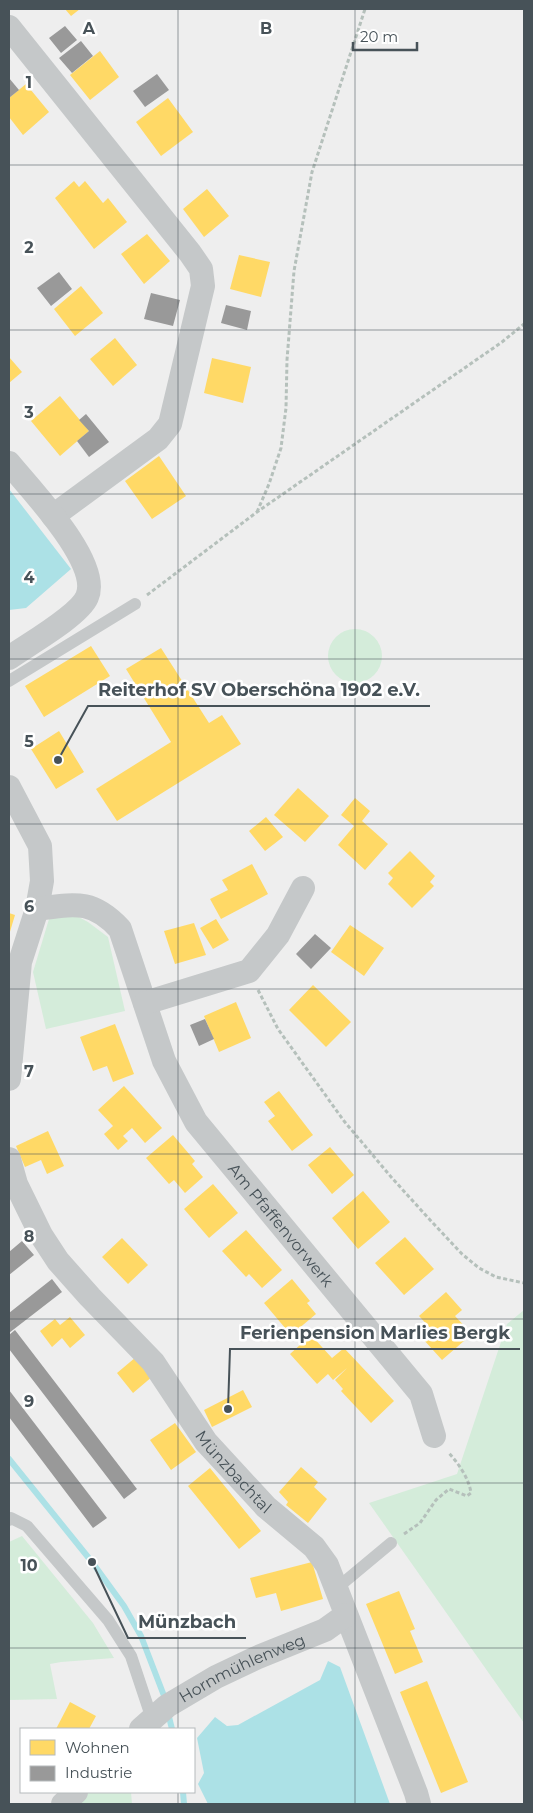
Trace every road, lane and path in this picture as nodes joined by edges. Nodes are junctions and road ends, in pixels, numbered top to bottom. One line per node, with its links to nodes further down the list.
1 (366, 9): 5 (path)
2 (9, 27): 6 (street)
3 (524, 324): 5 (path)
4 (9, 463): 6 (street)
5 (257, 512): 7 (path)
6 (53, 516): 8 (street)
7 (135, 604): 9 (lane)
8 (9, 658)
9 (9, 681)
10 (9, 786): 12 (street)
11 (303, 888): 14 (street)
12 (37, 909): 13 (street); 15 (street, Am Pfaffenvorwerk)
13 (15, 961): 16 (street)
14 (249, 971): 15 (street); 18 (path)
15 (145, 1003): 19 (street, Am Pfaffenvorwerk)
16 (9, 1079)
17 (9, 1159): 22 (street, Münzbachtal)
18 (524, 1283)
19 (434, 1436): 21 (path)
20 (9, 1520): 24 (lane)
21 (391, 1543): 22 (lane)
22 (337, 1588): 23 (street, Münzbachtal)
23 (346, 1615): 24 (street, Hornmühlenweg); 27 (street, Münzbachtal)
24 (149, 1722)
25 (75, 1793): 26 (street)
26 (63, 1804)
27 (419, 1804)

